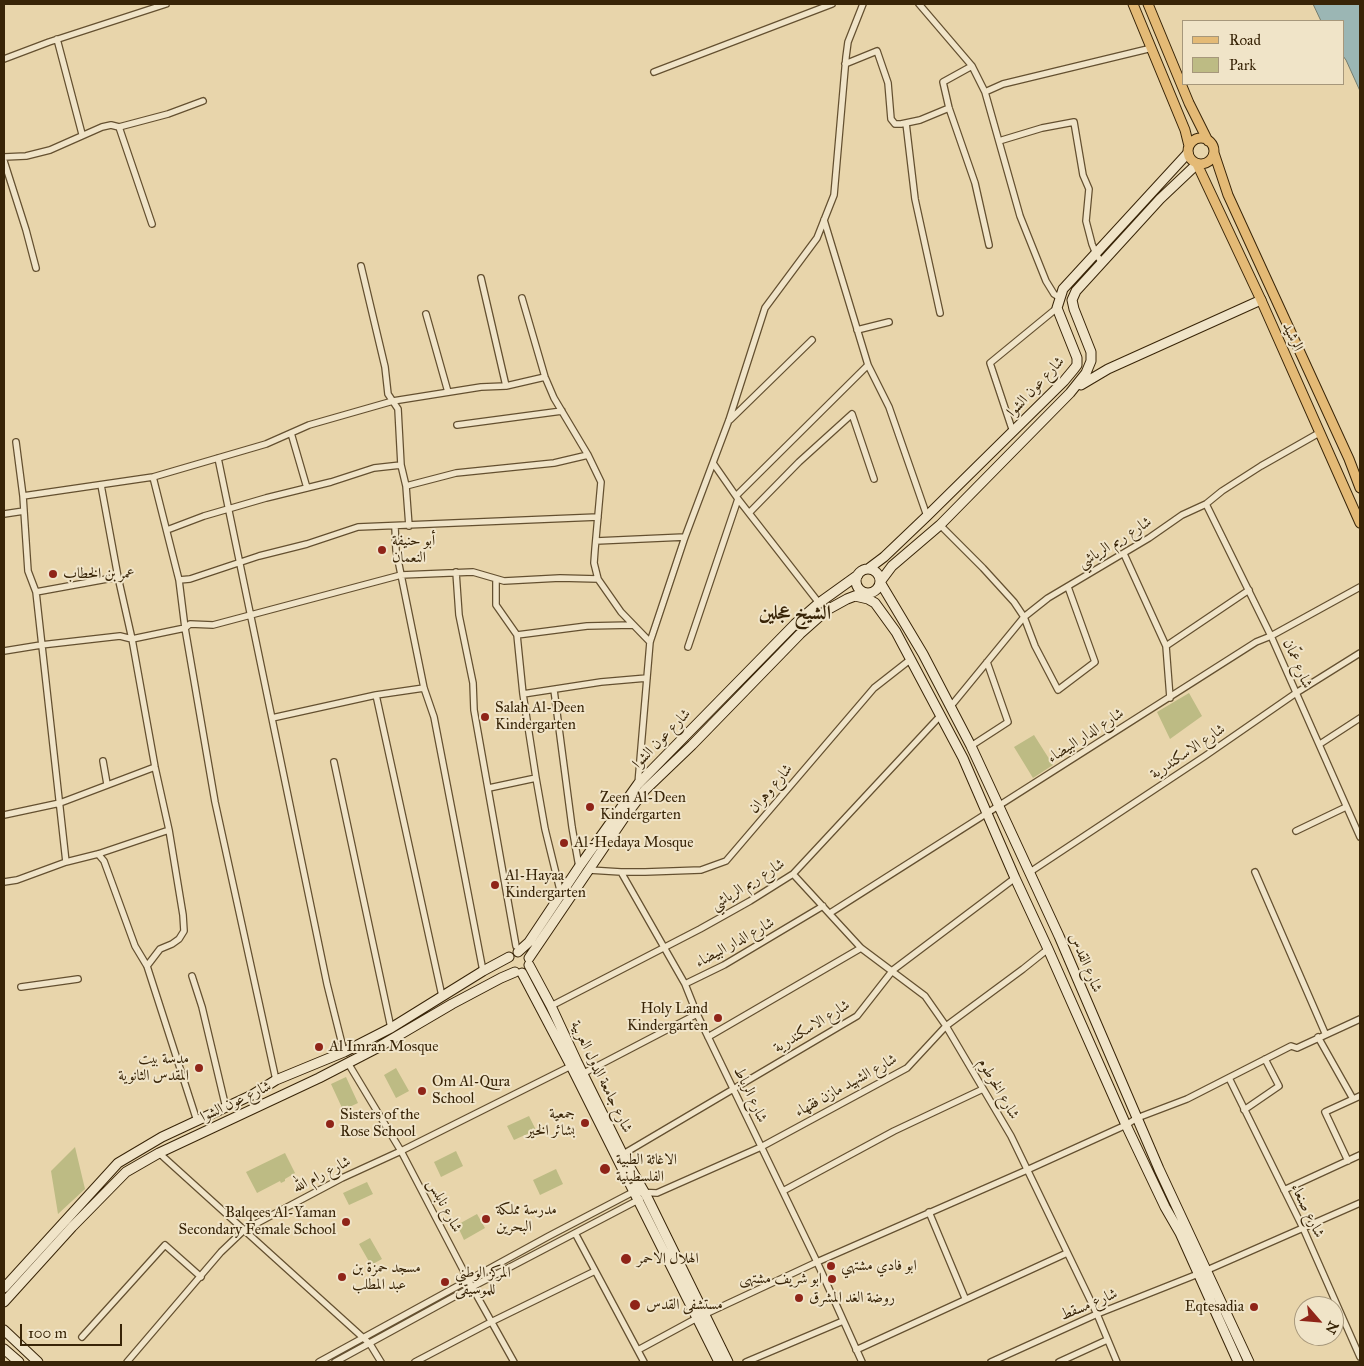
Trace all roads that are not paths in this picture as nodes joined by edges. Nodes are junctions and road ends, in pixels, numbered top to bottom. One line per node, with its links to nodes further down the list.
1 (166, 4): 7 (street)
2 (832, 4): 12 (street)
3 (863, 4): 10 (street)
4 (1133, 4): 8 (main road)
5 (1148, 4): 19 (main road)
6 (922, 5): 11 (street)
7 (57, 40): 9 (street); 18 (street)
8 (1152, 48): 13 (street); 21 (main road)
9 (4, 59)
10 (845, 64): 16 (street); 26 (street)
11 (972, 66): 13 (street); 15 (street)
12 (654, 72)
13 (985, 92): 20 (street)
14 (203, 101): 17 (street)
15 (949, 108): 16 (street); 28 (street)
16 (906, 123): 38 (street)
17 (119, 127): 18 (street); 27 (street)
18 (82, 134): 23 (street)
19 (1208, 140): 21 (main road); 22 (main road)
20 (999, 141): 29 (street); 36 (street)
21 (1189, 150): 25 (main road); 29 (main road)
22 (1214, 153): 25 (main road); 66 (main road, الرشيد)
23 (4, 157)
24 (4, 161): 32 (street)
25 (1197, 164): 30 (main road); 35 (main road, الرشيد)
26 (824, 220): 40 (street); 51 (street)
27 (152, 224)
28 (989, 246)
29 (1096, 254): 30 (street); 36 (main road)
30 (1102, 263): 42 (main road)
31 (361, 266): 49 (street)
32 (36, 268)
33 (481, 278): 46 (street)
34 (522, 298): 45 (street)
35 (1262, 300): 44 (main road, شارع عون الشوا); 55 (main road, الرشيد)
36 (1059, 303): 53 (main road, شارع عون الشوا); 53 (street)
37 (426, 314): 47 (street)
38 (940, 314)
39 (889, 322): 40 (street)
40 (857, 330): 43 (street)
41 (812, 340): 51 (street)
42 (1091, 352): 44 (main road); 48 (main road, شارع عون الشوا)
43 (868, 366): 68 (street); 74 (street)
44 (1108, 369): 48 (main road, شارع عون الشوا)
45 (545, 376): 46 (street); 50 (street)
46 (506, 386): 47 (street)
47 (448, 392): 49 (street)
48 (1070, 393): 77 (main road, شارع عون الشوا)
49 (393, 402): 54 (street); 60 (street)
50 (562, 411): 52 (street); 57 (street)
51 (729, 420): 59 (street)
52 (457, 425)
53 (1013, 432): 74 (main road, شارع عون الشوا)
54 (291, 433): 58 (street); 65 (street)
55 (1319, 433): 69 (street, شارع ريم الرياشي); 76 (main road, الرشيد)
56 (16, 442): 67 (street)
57 (588, 455): 64 (street); 75 (street)
58 (218, 458): 61 (street); 70 (street)
59 (714, 463): 68 (street); 81 (street)
60 (401, 464): 64 (street); 65 (street)
61 (153, 477): 63 (street); 80 (street)
62 (874, 479): 72 (street)
63 (101, 485): 67 (street); 90 (street)
64 (406, 486): 78 (street)
65 (307, 488): 70 (street)
66 (1360, 488)
67 (23, 496): 71 (street)
68 (737, 498): 72 (street); 114 (street)
69 (1206, 504): 83 (street, شارع ريم الرياشي); 97 (street, شارع عمّان)
70 (228, 510): 80 (street); 84 (street)
71 (24, 511): 73 (street); 98 (street)
72 (749, 513): 102 (street)
73 (4, 514)
74 (927, 516): 85 (main road, شارع عون الشوا)
75 (598, 517): 78 (street); 82 (street)
76 (1360, 523)
77 (940, 525): 86 (main road, شارع عون الشوا); 105 (street)
78 (409, 526): 79 (street)
79 (395, 527): 84 (street); 88 (street)
80 (167, 530): 93 (street)
81 (686, 537): 82 (street); 111 (street)
82 (596, 541): 92 (street)
83 (1124, 554): 95 (street, شارع ريم الرياشي); 113 (street)
84 (239, 564): 93 (street); 104 (street)
85 (868, 569): 89 (main road); 94 (main road)
86 (889, 570): 94 (main road, شارع عون الشوا); 100 (main road)
87 (456, 572): 88 (street); 91 (street); 138 (street)
88 (401, 575): 104 (street); 120 (street)
89 (858, 575): 99 (main road); 102 (main road, شارع عون الشوا)
90 (118, 577): 98 (street); 110 (street)
91 (496, 579): 92 (street); 108 (street)
92 (598, 579): 106 (street)
93 (179, 580): 107 (street)
94 (880, 582): 99 (main road); 100 (main road, شارع القدس)
95 (1068, 587): 105 (street, شارع ريم الرياشي); 105 (street)
96 (1360, 587): 109 (street, شارع الدار البيضاء)
97 (1249, 590): 109 (street, شارع عمّان); 113 (street)
98 (36, 592): 112 (street)
99 (866, 593): 101 (main road, شارع عون الشوا); 103 (main road, شارع القدس)
100 (886, 595): 126 (main road, شارع القدس)
101 (855, 596): 103 (main road); 150 (main road, شارع عون الشوا)
102 (819, 602): 137 (main road, شارع عون الشوا)
103 (875, 603): 117 (main road, شارع القدس)
104 (252, 615): 107 (street); 128 (street)
105 (1024, 617): 118 (street, شارع ريم الرياشي)
106 (633, 625): 108 (street); 111 (street)
107 (185, 628): 110 (street); 189 (street)
108 (517, 635): 123 (street)
109 (1271, 636): 122 (street, شارع عمّان); 125 (street, شارع الدار البيضاء)
110 (132, 639): 112 (street); 134 (street)
111 (650, 642): 119 (street)
112 (41, 645): 115 (street); 139 (street)
113 (1166, 646): 125 (street)
114 (688, 647)
115 (4, 651)
116 (1360, 653): 122 (street, شارع الاسكندرية)
117 (910, 659): 127 (main road, شارع القدس); 151 (street, شارع وهران)
118 (987, 662): 126 (street, شارع ريم الرياشي); 131 (street)
119 (647, 678): 121 (street); 137 (street)
120 (424, 688): 124 (street); 168 (street)
121 (554, 690): 123 (street); 149 (street)
122 (1296, 692): 130 (street, شارع عمّان); 152 (street, شارع الاسكندرية)
123 (523, 694): 135 (street)
124 (376, 696): 128 (street); 174 (street)
125 (1170, 698): 140 (street, شارع الدار البيضاء)
126 (951, 706): 131 (main road, شارع القدس)
127 (941, 714): 142 (main road, شارع القدس); 154 (street, شارع ريم الرياشي)
128 (272, 718): 183 (street)
129 (1360, 718): 130 (street)
130 (1320, 744): 141 (street, شارع عمّان)
131 (972, 746): 140 (main road, شارع القدس)
132 (103, 761): 136 (street)
133 (334, 762): 179 (street)
134 (155, 767): 136 (street); 144 (street)
135 (536, 778): 138 (street); 157 (street)
136 (107, 784): 139 (street)
137 (638, 784): 149 (main road, شارع عون الشوا)
138 (489, 788): 162 (street)
139 (60, 803): 143 (street); 148 (street)
140 (1000, 806): 142 (street, شارع الدار البيضاء); 152 (main road, شارع القدس)
141 (1346, 807): 145 (street); 146 (street, شارع عمّان)
142 (987, 814): 155 (main road, شارع القدس); 159 (street, شارع الدار البيضاء)
143 (4, 815)
144 (169, 830): 147 (street); 166 (street)
145 (1296, 830)
146 (1360, 837)
147 (98, 854): 148 (street); 166 (street)
148 (66, 862): 156 (street)
149 (579, 867): 157 (main road, شارع عون الشوا)
150 (589, 870): 151 (street); 165 (main road, شارع عون الشوا)
151 (621, 872): 160 (street, شارع الرباط)
152 (1030, 872): 196 (main road, شارع القدس)
153 (1256, 872): 180 (street)
154 (793, 874): 158 (street, شارع الخرطوم); 160 (street, شارع ريم الرياشي)
155 (1015, 878): 163 (main road, شارع القدس); 167 (street, شارع الاسكندرية)
156 (4, 882)
157 (561, 894): 162 (main road, شارع عون الشوا)
158 (823, 906): 159 (street, شارع الخرطوم); 172 (street, شارع الدار البيضاء)
159 (830, 913): 161 (street, شارع الخرطوم)
160 (663, 947): 172 (street, شارع الرباط); 175 (street, شارع ريم الرياشي)
161 (861, 948): 167 (street, شارع الخرطوم); 181 (street)
162 (517, 949): 164 (main road); 165 (main road)
163 (1048, 949): 178 (street, شارع الشهيد مازن فقهاء); 198 (main road, شارع القدس)
164 (510, 957): 168 (main road, شارع عون الشوا); 169 (main road)
165 (529, 962): 169 (main road); 175 (main road, شارع جامعة الدول العربية)
166 (147, 966): 197 (street)
167 (893, 970): 178 (street, شارع الخرطوم); 190 (street, شارع الاسكندرية)
168 (483, 971): 174 (main road, شارع عون الشوا)
169 (518, 973): 185 (main road, شارع عون الشوا); 186 (main road, شارع جامعة الدول العربية)
170 (192, 976): 194 (street)
171 (78, 979): 173 (street)
172 (685, 984): 176 (street, شارع الرباط)
173 (21, 988)
174 (442, 996): 179 (main road, شارع عون الشوا)
175 (551, 1006): 187 (main road, شارع جامعة الدول العربية)
176 (697, 1014): 181 (street, شارع الرباط); 187 (street)
177 (1360, 1019): 180 (street)
178 (946, 1026): 191 (street, شارع الخرطوم); 199 (street, شارع الشهيد مازن فقهاء)
179 (391, 1028): 183 (main road, شارع عون الشوا)
180 (1325, 1033): 182 (street)
181 (708, 1037): 190 (street, شارع الرباط)
182 (1318, 1037): 184 (street); 193 (street)
183 (344, 1052): 189 (main road, شارع عون الشوا)
184 (1265, 1059): 188 (street); 195 (street)
185 (348, 1063): 200 (street, شارع نابلس); 201 (main road, شارع عون الشوا)
186 (571, 1066): 200 (street, شارع رام الله); 208 (main road, شارع جامعة الدول العربية)
187 (584, 1073): 208 (main road, شارع جامعة الدول العربية)
188 (1229, 1078): 195 (street, شارع صنعاء); 196 (street)
189 (276, 1080): 194 (main road, شارع عون الشوا)
190 (733, 1089): 199 (street, شارع الرباط); 202 (street, شارع الاسكندرية)
191 (983, 1089): 205 (street, شارع الخرطوم); 207 (street)
192 (1360, 1096): 193 (street)
193 (1353, 1099): 204 (street)
194 (226, 1108): 197 (main road, شارع عون الشوا)
195 (1244, 1110): 206 (street, شارع صنعاء)
196 (1137, 1118): 198 (street); 217 (main road, شارع القدس)
197 (197, 1121): 221 (main road, شارع عون الشوا)
198 (1126, 1125): 205 (street); 217 (main road, شارع القدس)
199 (761, 1147): 207 (street, شارع الرباط); 208 (street, شارع الشهيد مازن فقهاء)
200 (401, 1151): 212 (street, شارع رام الله); 219 (street, شارع نابلس)
201 (159, 1152): 212 (street); 223 (main road, شارع عون الشوا)
202 (625, 1153)
203 (1360, 1155): 204 (street)
204 (1348, 1161): 206 (street)
205 (1027, 1170): 210 (street); 214 (street, شارع الخرطوم)
206 (1284, 1190): 211 (street, شارع صنعاء)
207 (783, 1191): 215 (street, شارع الرباط)
208 (641, 1194): 213 (street, شارع الشهيد مازن فقهاء); 219 (street, شارع الشهيد مازن فقهاء); 225 (main road, شارع جامعة الدول العربية)
209 (1360, 1203): 211 (street, شارع مسقط)
210 (929, 1212): 215 (street); 222 (street)
211 (1302, 1228): 217 (street, شارع مسقط); 236 (street, شارع صنعاء)
212 (244, 1230): 218 (street, شارع رام الله); 230 (street)
213 (575, 1233): 216 (street); 220 (street, شارع الشهيد مازن فقهاء)
214 (1067, 1253): 222 (street); 224 (street, شارع الخرطوم)
215 (817, 1262): 225 (street); 226 (street, شارع الرباط)
216 (595, 1271): 227 (street); 234 (street)
217 (1202, 1273): 224 (street, شارع مسقط); 253 (main road, شارع القدس); 254 (main road, شارع القدس)
218 (201, 1277): 229 (street); 239 (street, شارع رام الله)
219 (468, 1280): 220 (street, شارع نابلس); 230 (street, شارع الشهيد مازن فقهاء)
220 (472, 1287): 227 (street, شارع نابلس); 232 (street, شارع الشهيد مازن فقهاء)
221 (4, 1288)
222 (965, 1298): 235 (street)
223 (4, 1302)
224 (1097, 1314): 231 (street, شارع الخرطوم); 250 (street, شارع مسقط)
225 (701, 1317): 234 (street); 246 (main road, شارع جامعة الدول العربية); 247 (main road, شارع جامعة الدول العربية)
226 (843, 1321): 235 (street, شارع الرباط); 248 (street)
227 (491, 1322): 243 (street); 244 (street, شارع نابلس)
228 (4, 1330): 238 (main road)
229 (82, 1337)
230 (363, 1338): 232 (street); 240 (street, شارع الشهيد مازن فقهاء)
231 (1108, 1340): 251 (street); 252 (street, شارع الخرطوم)
232 (370, 1344): 241 (street, شارع الشهيد مازن فقهاء); 242 (street)
233 (4, 1349): 237 (main road)
234 (638, 1350): 245 (street)
235 (856, 1350): 249 (street, شارع الرباط)
236 (1360, 1357)
237 (19, 1362)
238 (38, 1362)
239 (127, 1362)
240 (320, 1362)
241 (335, 1362)
242 (381, 1362)
243 (414, 1362)
244 (514, 1362)
245 (644, 1362)
246 (718, 1362)
247 (728, 1362)
248 (746, 1362)
249 (861, 1362)
250 (991, 1362)
251 (1059, 1362)
252 (1117, 1362)
253 (1238, 1362)
254 (1249, 1362)

